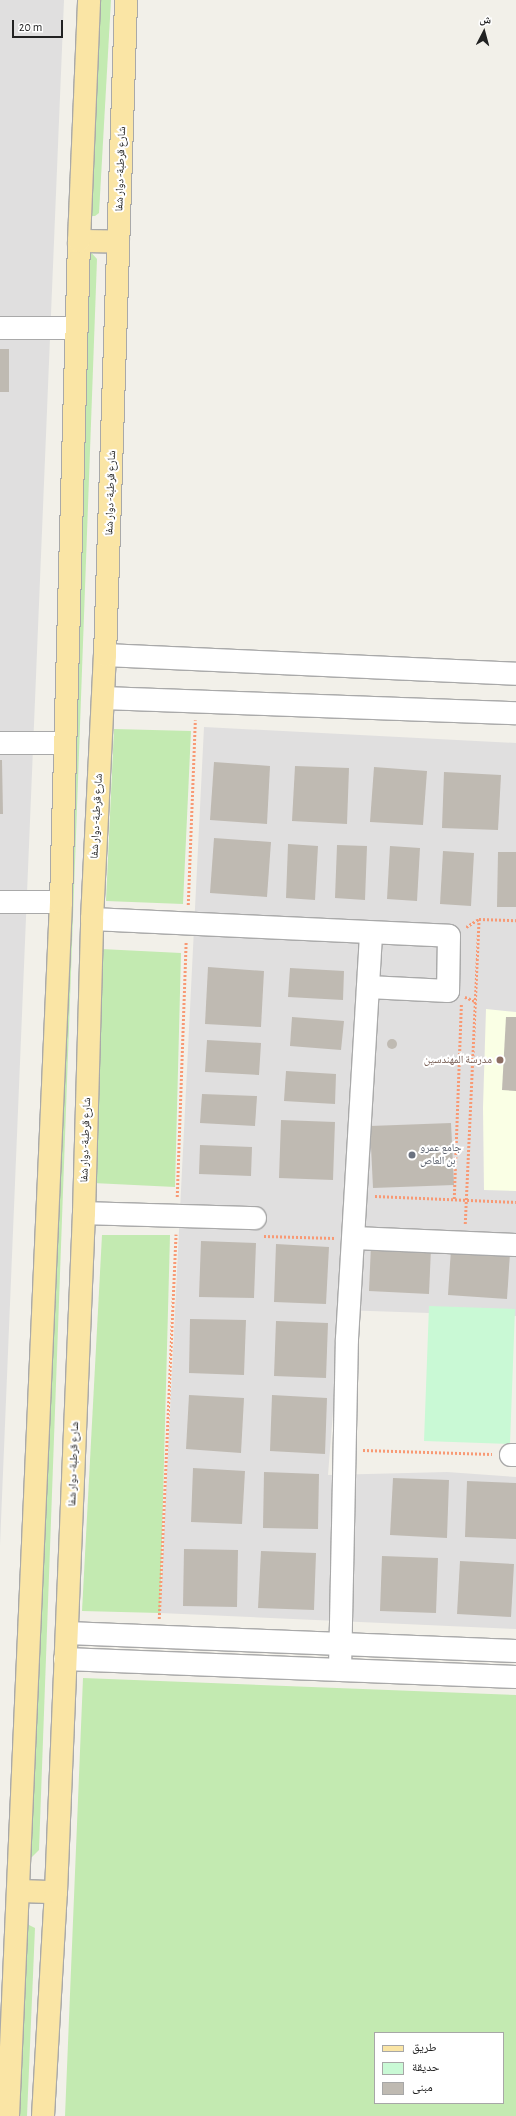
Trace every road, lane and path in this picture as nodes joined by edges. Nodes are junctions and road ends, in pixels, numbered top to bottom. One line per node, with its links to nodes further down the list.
1 (89, 0): 3 (main road)
2 (126, 0): 4 (main road, شارع قرطبة- دوار شفا)
3 (79, 241): 4 (main road); 6 (main road)
4 (118, 242): 7 (main road, شارع قرطبة- دوار شفا)
5 (0, 328): 6 (street)
6 (76, 328): 13 (main road)
7 (105, 655): 8 (street); 9 (main road, شارع قرطبة- دوار شفا)
8 (516, 674)
9 (103, 698): 10 (street); 17 (main road, شارع قرطبة- دوار شفا)
10 (196, 702): 11 (street); 19 (path)
11 (516, 713)
12 (0, 743): 13 (street)
13 (66, 743): 15 (main road)
14 (0, 902): 15 (street)
15 (61, 902): 24 (main road)
16 (479, 919): 18 (path); 21 (path); 28 (path)
17 (92, 920): 19 (street); 25 (main road, شارع قرطبة- دوار شفا)
18 (516, 920)
19 (187, 924): 20 (street); 31 (path)
20 (371, 933): 21 (street); 22 (street)
21 (450, 936): 22 (street)
22 (368, 987): 26 (street)
23 (461, 996): 27 (path)
24 (54, 1083): 25 (main road); 45 (main road)
25 (88, 1084): 30 (main road, شارع قرطبة- دوار شفا)
26 (356, 1195): 27 (path); 33 (street)
27 (454, 1199): 28 (path)
28 (466, 1199): 29 (path); 34 (path)
29 (516, 1202)
30 (84, 1213): 31 (street); 38 (main road, شارع قرطبة- دوار شفا)
31 (177, 1215): 32 (street); 39 (path)
32 (255, 1218): 33 (path)
33 (354, 1238): 34 (street); 36 (street)
34 (465, 1242): 35 (street)
35 (516, 1245)
36 (345, 1449): 37 (path); 40 (street)
37 (513, 1455)
38 (67, 1633): 39 (street); 42 (main road, شارع قرطبة- دوار شفا)
39 (158, 1636): 40 (street)
40 (340, 1644): 41 (street); 43 (street)
41 (516, 1651)
42 (66, 1659): 43 (street); 46 (main road, شارع قرطبة- دوار شفا)
43 (340, 1670): 44 (street)
44 (516, 1677)
45 (20, 1891): 46 (main road); 47 (main road)
46 (56, 1892): 48 (main road, شارع قرطبة- دوار شفا)
47 (8, 2116)
48 (43, 2116)

